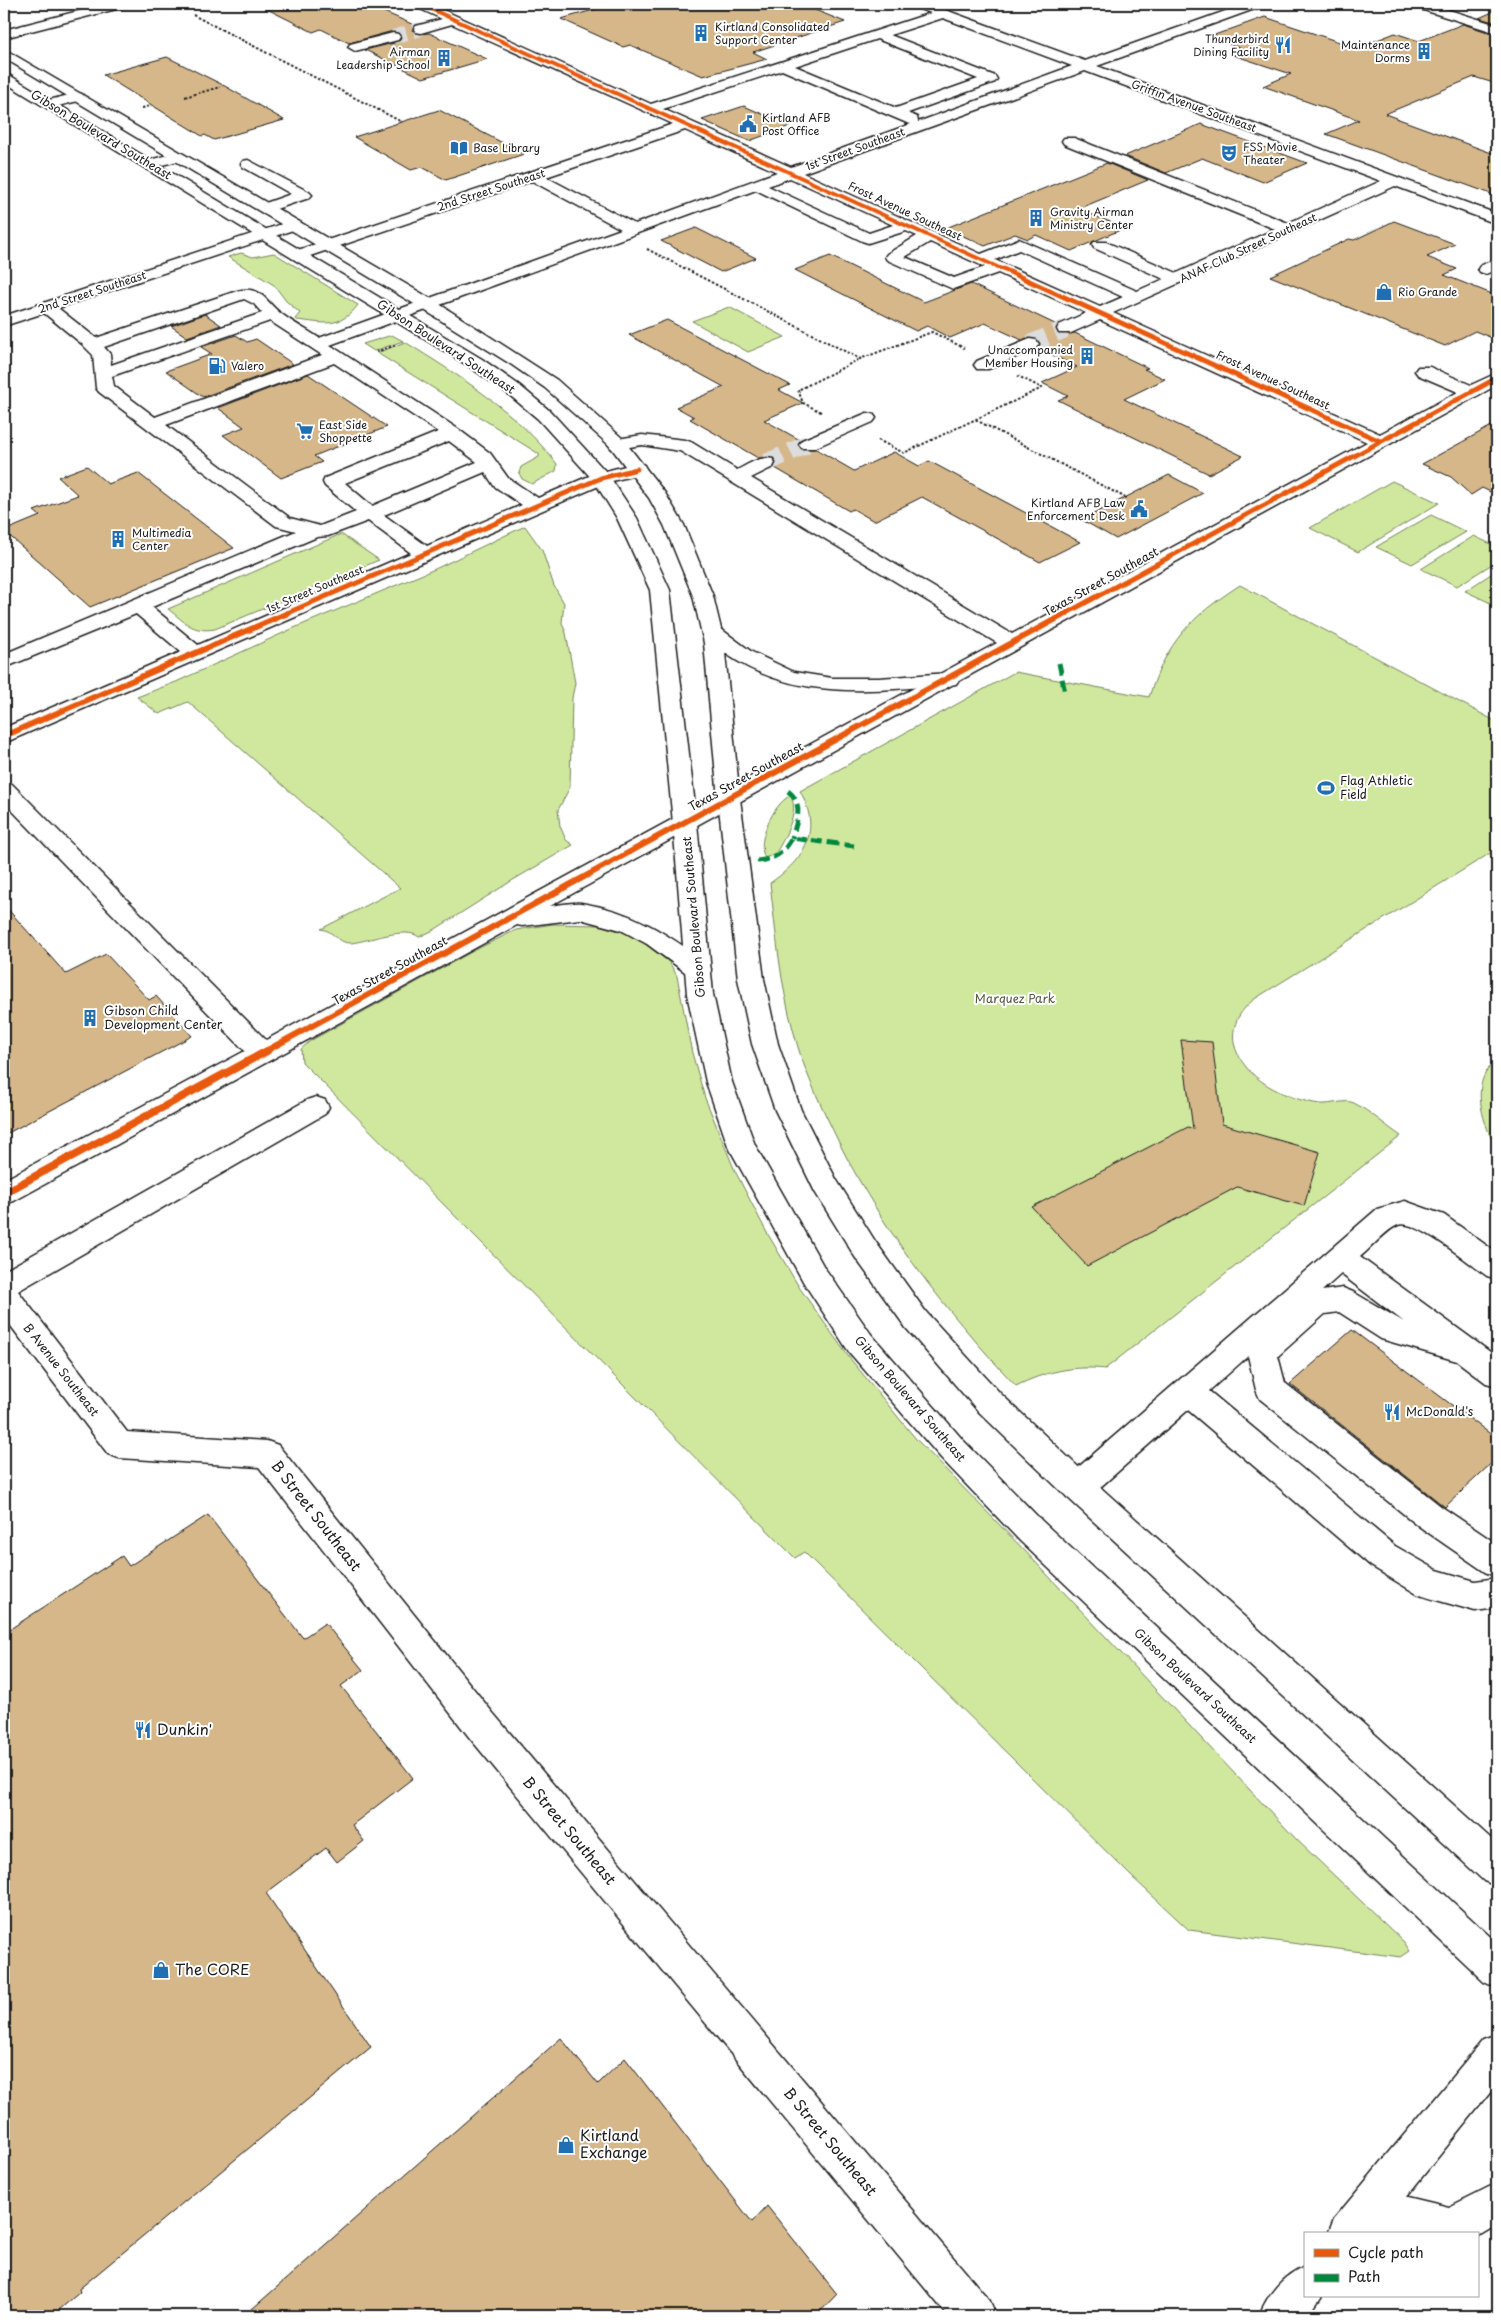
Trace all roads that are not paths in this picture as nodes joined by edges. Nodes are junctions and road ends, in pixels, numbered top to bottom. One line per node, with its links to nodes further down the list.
1 (120, 4): 10 (street)
2 (420, 4): 7 (street, Frost Avenue Southeast)
3 (918, 4): 6 (street, Griffin Avenue Southeast)
4 (1256, 4): 16 (street, 1st Street Southeast)
5 (1418, 4): 9 (street)
6 (944, 14): 11 (street); 16 (street, Griffin Avenue Southeast)
7 (454, 19): 8 (street); 20 (street, Frost Avenue Southeast)
8 (421, 29)
9 (1497, 29)
10 (4, 34)
11 (879, 35): 15 (street); 21 (street)
12 (392, 37): 13 (street)
13 (355, 47)
14 (4, 53): 18 (street, Gibson Boulevard Southeast)
15 (784, 66): 20 (street); 21 (street)
16 (1085, 66): 22 (street, 1st Street Southeast); 30 (street, Griffin Avenue Southeast)
17 (4, 76): 19 (street, Gibson Boulevard Southeast)
18 (78, 97): 19 (street); 25 (street, Gibson Boulevard Southeast)
19 (50, 104): 26 (street, Gibson Boulevard Southeast)
20 (650, 109): 23 (street, Frost Avenue Southeast)
21 (896, 113): 22 (street)
22 (923, 124): 28 (street, 1st Street Southeast)
23 (685, 125): 28 (street, Frost Avenue Southeast); 29 (street, 2nd Street Southeast)
24 (1069, 141): 37 (street)
25 (177, 157): 26 (street); 32 (street, Gibson Boulevard Southeast)
26 (150, 164): 38 (street, Gibson Boulevard Southeast)
27 (248, 164): 32 (street)
28 (792, 172): 35 (street, Frost Avenue Southeast); 36 (street, 1st Street Southeast)
29 (533, 176): 36 (street); 40 (street, 2nd Street Southeast)
30 (1394, 181): 33 (street, Griffin Avenue Southeast); 37 (street, ANAF Club Street Southeast)
31 (763, 189): 35 (street)
32 (265, 208): 34 (street, Gibson Boulevard Southeast)
33 (1497, 219)
34 (294, 225): 38 (street, 2nd Street Southeast); 40 (street, Gibson Boulevard Southeast)
35 (908, 225): 39 (street, Frost Avenue Southeast)
36 (633, 229): 47 (street, 1st Street Southeast)
37 (1289, 229): 45 (street, ANAF Club Street Southeast)
38 (265, 235): 42 (street, Gibson Boulevard Southeast); 48 (street, 2nd Street Southeast)
39 (930, 235): 43 (street, Frost Avenue Southeast); 44 (street)
40 (327, 245): 42 (street, 2nd Street Southeast); 47 (street, Gibson Boulevard Southeast)
41 (1100, 245): 45 (street)
42 (298, 255): 51 (street, Gibson Boulevard Southeast)
43 (982, 259): 44 (street, Frost Avenue Southeast); 46 (street)
44 (1000, 267): 49 (street, Frost Avenue Southeast)
45 (1178, 279): 46 (street, ANAF Club Street Southeast)
46 (1138, 297): 49 (street, ANAF Club Street Southeast)
47 (427, 304): 51 (street, 1st Street Southeast); 67 (street, Gibson Boulevard Southeast)
48 (46, 307): 52 (street, 2nd Street Southeast); 56 (street)
49 (1101, 313): 53 (street, ANAF Club Street Southeast); 66 (street, Frost Avenue Southeast)
50 (272, 314): 54 (street); 56 (street); 60 (street)
51 (397, 314): 54 (street, 1st Street Southeast); 73 (street, Gibson Boulevard Southeast)
52 (4, 321)
53 (1065, 329)
54 (318, 344): 57 (street)
55 (1030, 344): 58 (street)
56 (93, 345): 60 (street)
57 (336, 356): 64 (street); 65 (street)
58 (986, 363)
59 (1424, 371): 62 (street)
60 (103, 373): 64 (street)
61 (1497, 378): 62 (street, Texas Street Southeast)
62 (1472, 392): 66 (street, Texas Street Southeast)
63 (867, 418): 68 (street)
64 (152, 424): 76 (street)
65 (452, 434): 70 (street); 75 (street)
66 (1380, 441): 80 (street, Texas Street Southeast)
67 (616, 444): 71 (street, Gibson Boulevard Southeast); 72 (street)
68 (808, 444)
69 (766, 463): 72 (street)
70 (488, 464): 74 (street); 75 (street)
71 (637, 469): 73 (street, 1st Street Southeast); 79 (street, Gibson Boulevard Southeast)
72 (737, 477): 80 (street)
73 (601, 478): 74 (street, 1st Street Southeast); 87 (street, Gibson Boulevard Southeast)
74 (536, 506): 77 (street, 1st Street Southeast)
75 (370, 514): 76 (street); 77 (street)
76 (314, 530): 78 (street)
77 (425, 554): 81 (street, 1st Street Southeast)
78 (140, 606): 81 (street); 82 (street)
79 (712, 631): 83 (street); 86 (street, Gibson Boulevard Southeast)
80 (1012, 643): 83 (street, Texas Street Southeast)
81 (195, 653): 84 (street, 1st Street Southeast)
82 (4, 662)
83 (948, 679): 86 (street, Texas Street Southeast)
84 (4, 736)
85 (4, 789): 90 (street)
86 (728, 799): 87 (street, Texas Street Southeast); 101 (street, Gibson Boulevard Southeast)
87 (685, 823): 88 (street, Texas Street Southeast); 89 (street, Gibson Boulevard Southeast)
88 (508, 920): 89 (street); 90 (street, Texas Street Southeast)
89 (698, 969): 105 (street, Gibson Boulevard Southeast)
90 (263, 1053): 92 (street, Texas Street Southeast)
91 (316, 1107): 95 (street)
92 (4, 1193)
93 (1340, 1258): 94 (street); 97 (street); 99 (street)
94 (1497, 1268)
95 (4, 1285)
96 (4, 1295): 100 (street, B Avenue Southeast)
97 (1466, 1351): 98 (street); 102 (street)
98 (1497, 1374)
99 (1187, 1391): 101 (street); 103 (street)
100 (119, 1445): 110 (street, B Street Southeast)
101 (1078, 1487): 104 (street, Gibson Boulevard Southeast)
102 (1497, 1562)
103 (1497, 1593)
104 (1497, 1868)
105 (1497, 1969)
106 (1497, 2054): 108 (street)
107 (1497, 2203): 108 (street)
108 (1359, 2221)
109 (1304, 2288): 111 (street)
110 (975, 2316)
111 (1280, 2316)

